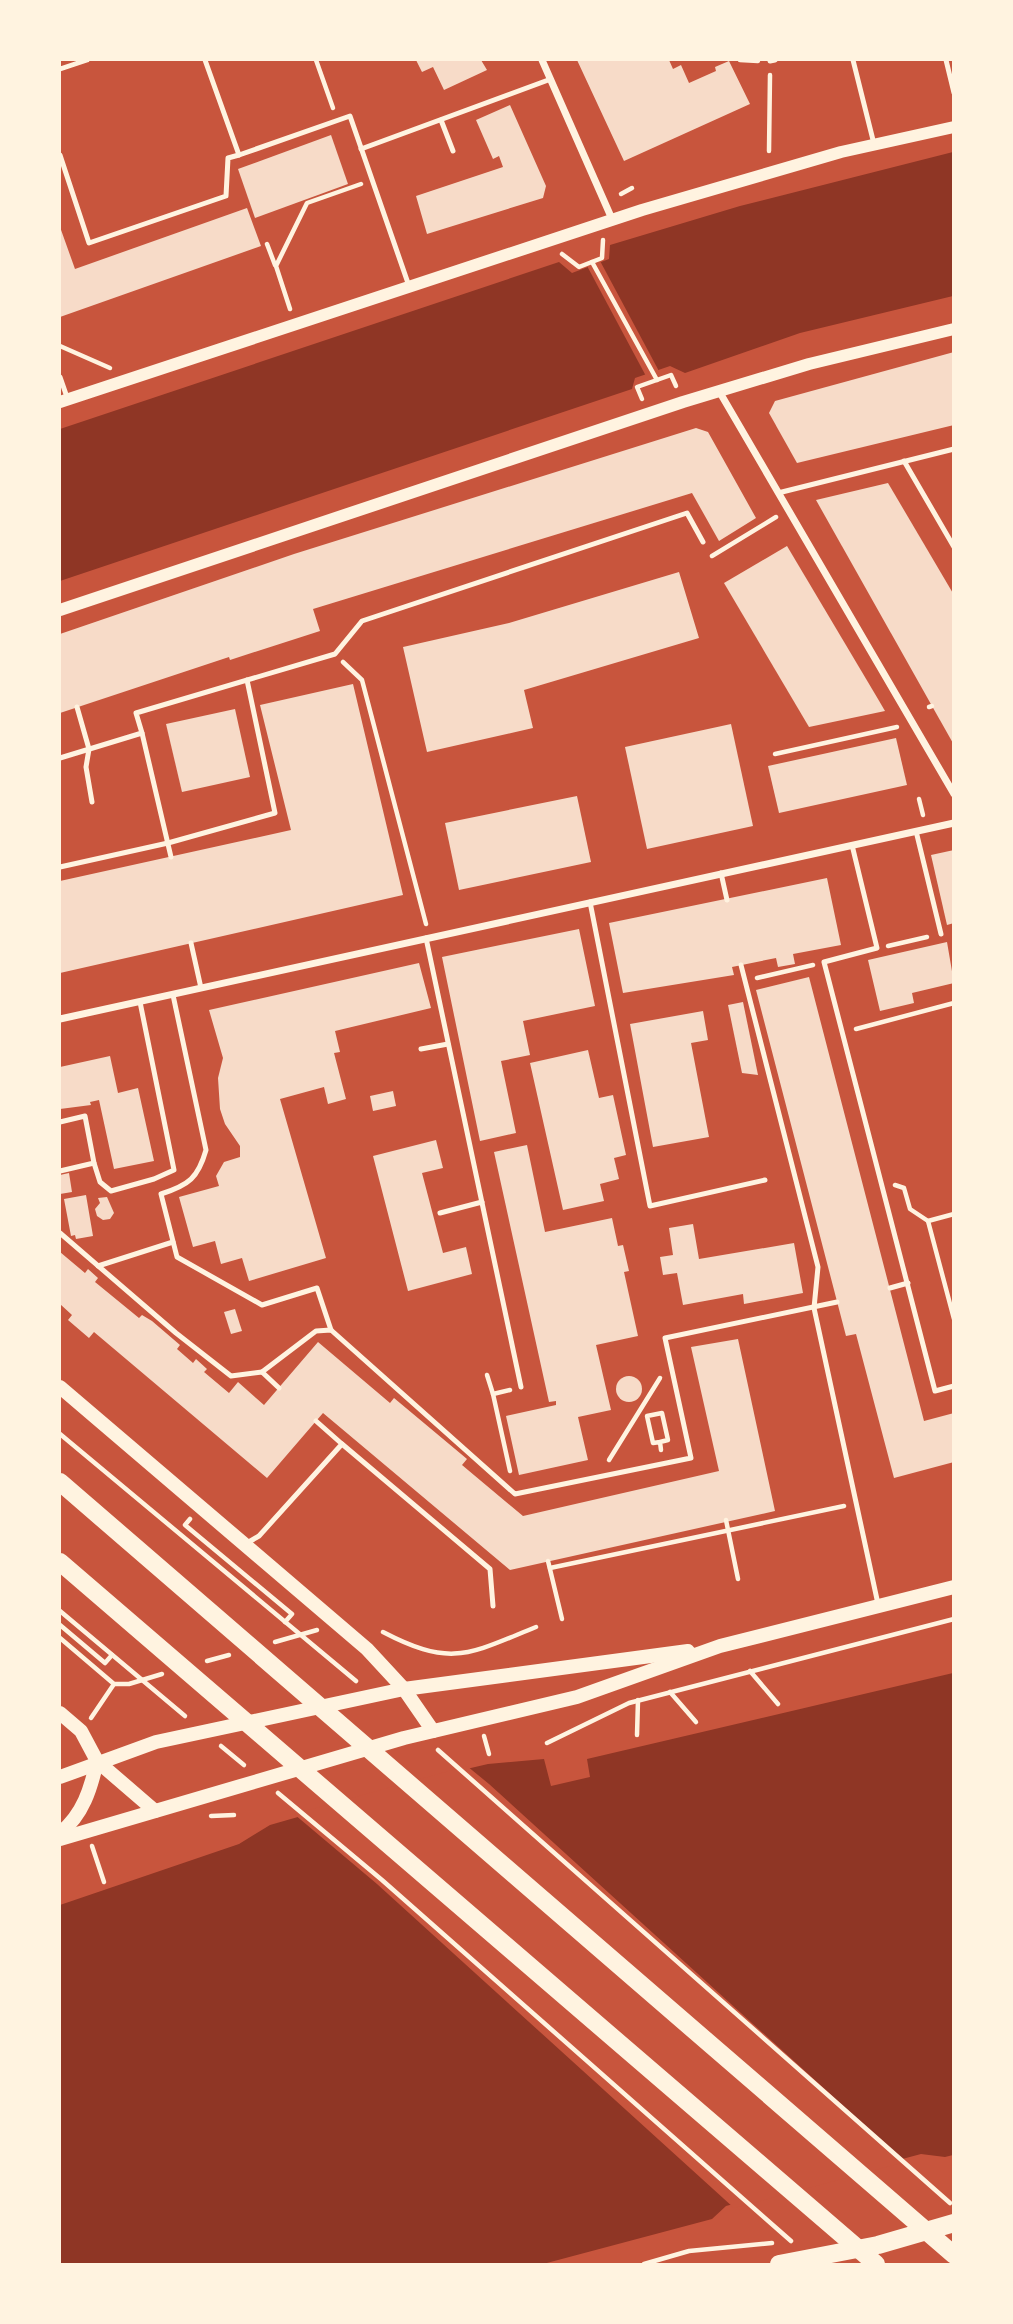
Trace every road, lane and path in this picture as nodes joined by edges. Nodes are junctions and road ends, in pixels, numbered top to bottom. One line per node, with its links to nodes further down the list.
1 (87, 60): 8 (lane)
2 (205, 60): 19 (lane)
3 (316, 60): 11 (path)
4 (542, 60): 9 (street)
5 (772, 60): 17 (path)
6 (853, 60): 14 (lane)
7 (946, 60): 10 (lane)
8 (60, 69)
9 (551, 79): 12 (lane); 23 (street)
10 (954, 93)
11 (337, 120): 15 (lane); 19 (lane)
12 (441, 120): 15 (lane); 16 (lane)
13 (954, 127): 14 (street)
14 (874, 144): 23 (street)
15 (361, 149): 20 (lane)
16 (453, 151)
17 (769, 151)
18 (60, 155): 19 (lane)
19 (239, 155)
20 (372, 181): 28 (path); 29 (lane)
21 (632, 188): 22 (path)
22 (621, 194)
23 (612, 219): 29 (street)
24 (603, 240): 27 (path)
25 (267, 244): 28 (path)
26 (561, 254): 27 (path)
27 (593, 262): 36 (path)
28 (276, 265): 30 (path)
29 (410, 289): 30 (street)
30 (295, 324): 35 (street)
31 (954, 329): 37 (street)
32 (60, 346): 35 (path)
33 (671, 375): 36 (path)
34 (60, 377): 39 (lane)
35 (135, 379): 39 (street)
36 (657, 380): 38 (path)
37 (719, 391): 42 (street); 46 (street)
38 (642, 399)
39 (64, 401)
40 (954, 449): 41 (lane)
41 (904, 461): 42 (lane); 45 (lane)
42 (778, 493): 55 (street)
43 (776, 517): 44 (path)
44 (702, 542): 47 (lane)
45 (954, 547)
46 (60, 610)
47 (335, 654): 48 (lane); 69 (path)
48 (247, 680): 51 (lane); 61 (lane)
49 (77, 707): 52 (lane)
50 (897, 727): 53 (path)
51 (142, 733): 52 (lane); 61 (lane)
52 (89, 749): 54 (lane); 57 (lane)
53 (775, 754)
54 (60, 758)
55 (954, 794)
56 (919, 799): 58 (path)
57 (92, 802)
58 (923, 817)
59 (954, 823): 60 (street)
60 (916, 831): 62 (street); 68 (lane)
61 (168, 843): 63 (lane); 64 (lane)
62 (852, 845): 65 (street); 71 (lane)
63 (171, 856)
64 (60, 867)
65 (721, 873): 66 (lane); 67 (street)
66 (727, 900)
67 (590, 902): 69 (street); 86 (lane)
68 (941, 934): 71 (path)
69 (427, 937): 75 (street); 81 (lane)
70 (191, 943): 75 (lane)
71 (877, 948): 72 (lane)
72 (824, 962): 74 (path); 80 (lane)
73 (741, 965): 74 (lane)
74 (744, 981): 98 (lane)
75 (201, 988): 76 (street)
76 (173, 995): 77 (street); 93 (lane)
77 (140, 1002): 79 (street); 84 (lane)
78 (954, 1003): 80 (path)
79 (60, 1019)
80 (842, 1032): 87 (lane)
81 (449, 1044): 82 (lane); 88 (lane)
82 (421, 1049)
83 (60, 1122): 84 (lane)
84 (94, 1163): 85 (lane)
85 (60, 1171)
86 (765, 1180)
87 (881, 1180): 91 (path); 95 (lane)
88 (482, 1202): 89 (lane); 106 (lane)
89 (440, 1213)
90 (954, 1214): 91 (path)
91 (928, 1221): 99 (path)
92 (60, 1233): 94 (lane)
93 (173, 1242): 94 (lane); 100 (lane)
94 (98, 1266): 102 (lane)
95 (908, 1283): 96 (lane); 104 (lane)
96 (890, 1288)
97 (837, 1302): 98 (lane)
98 (814, 1308): 101 (lane); 117 (lane)
99 (954, 1319)
100 (331, 1329): 102 (lane); 116 (lane)
101 (670, 1362): 113 (lane); 114 (path)
102 (262, 1372): 107 (lane)
103 (487, 1375): 108 (path)
104 (954, 1386)
105 (60, 1387): 121 (main road)
106 (521, 1387): 108 (path)
107 (279, 1388)
108 (493, 1394): 116 (path)
109 (316, 1421): 112 (lane)
110 (60, 1434): 132 (path)
111 (660, 1442): 111 (path); 113 (path)
112 (342, 1444): 121 (lane); 127 (lane)
113 (664, 1464): 114 (lane)
114 (598, 1479): 116 (lane)
115 (60, 1482): 176 (main road)
116 (515, 1494)
117 (859, 1503): 120 (path); 128 (lane)
118 (726, 1520): 120 (path)
119 (192, 1530): 132 (path)
120 (728, 1530): 124 (path); 125 (path)
121 (246, 1545): 149 (main road)
122 (548, 1561): 124 (path)
123 (60, 1562): 179 (main road)
124 (550, 1569): 130 (path)
125 (738, 1579)
126 (954, 1587): 128 (main road)
127 (493, 1606)
128 (878, 1607): 139 (main road)
129 (60, 1611): 140 (path)
130 (562, 1619)
131 (954, 1619): 145 (path)
132 (285, 1622): 147 (path)
133 (60, 1625): 140 (path)
134 (536, 1627): 142 (path)
135 (321, 1629): 138 (path)
136 (383, 1632): 142 (path)
137 (60, 1638): 148 (path)
138 (270, 1644)
139 (720, 1646): 149 (main road); 159 (main road)
140 (112, 1655): 156 (path)
141 (231, 1655): 143 (path)
142 (461, 1656): 144 (path)
143 (205, 1662)
144 (464, 1663)
145 (750, 1671): 150 (path); 152 (path)
146 (167, 1673): 148 (path)
147 (358, 1683)
148 (114, 1684): 154 (path)
149 (404, 1689): 159 (main road); 163 (main road)
150 (670, 1692): 151 (path); 155 (path)
151 (638, 1700): 158 (path); 161 (path)
152 (778, 1704)
153 (60, 1713): 163 (main road)
154 (89, 1721)
155 (696, 1722)
156 (195, 1724)
157 (484, 1735): 162 (path)
158 (637, 1735)
159 (432, 1738): 167 (main road); 172 (path)
160 (216, 1742): 164 (path)
161 (547, 1744)
162 (489, 1754)
163 (97, 1761): 165 (main road); 167 (main road); 168 (main road)
164 (247, 1768)
165 (60, 1777)
166 (268, 1785): 175 (path)
167 (155, 1811): 169 (main road)
168 (60, 1833)
169 (60, 1839)
170 (92, 1846): 171 (path)
171 (104, 1882)
172 (954, 2206)
173 (954, 2222): 178 (main road)
174 (773, 2243): 177 (path)
175 (796, 2246)
176 (954, 2255)
177 (644, 2264)
178 (779, 2264)
179 (876, 2264)

